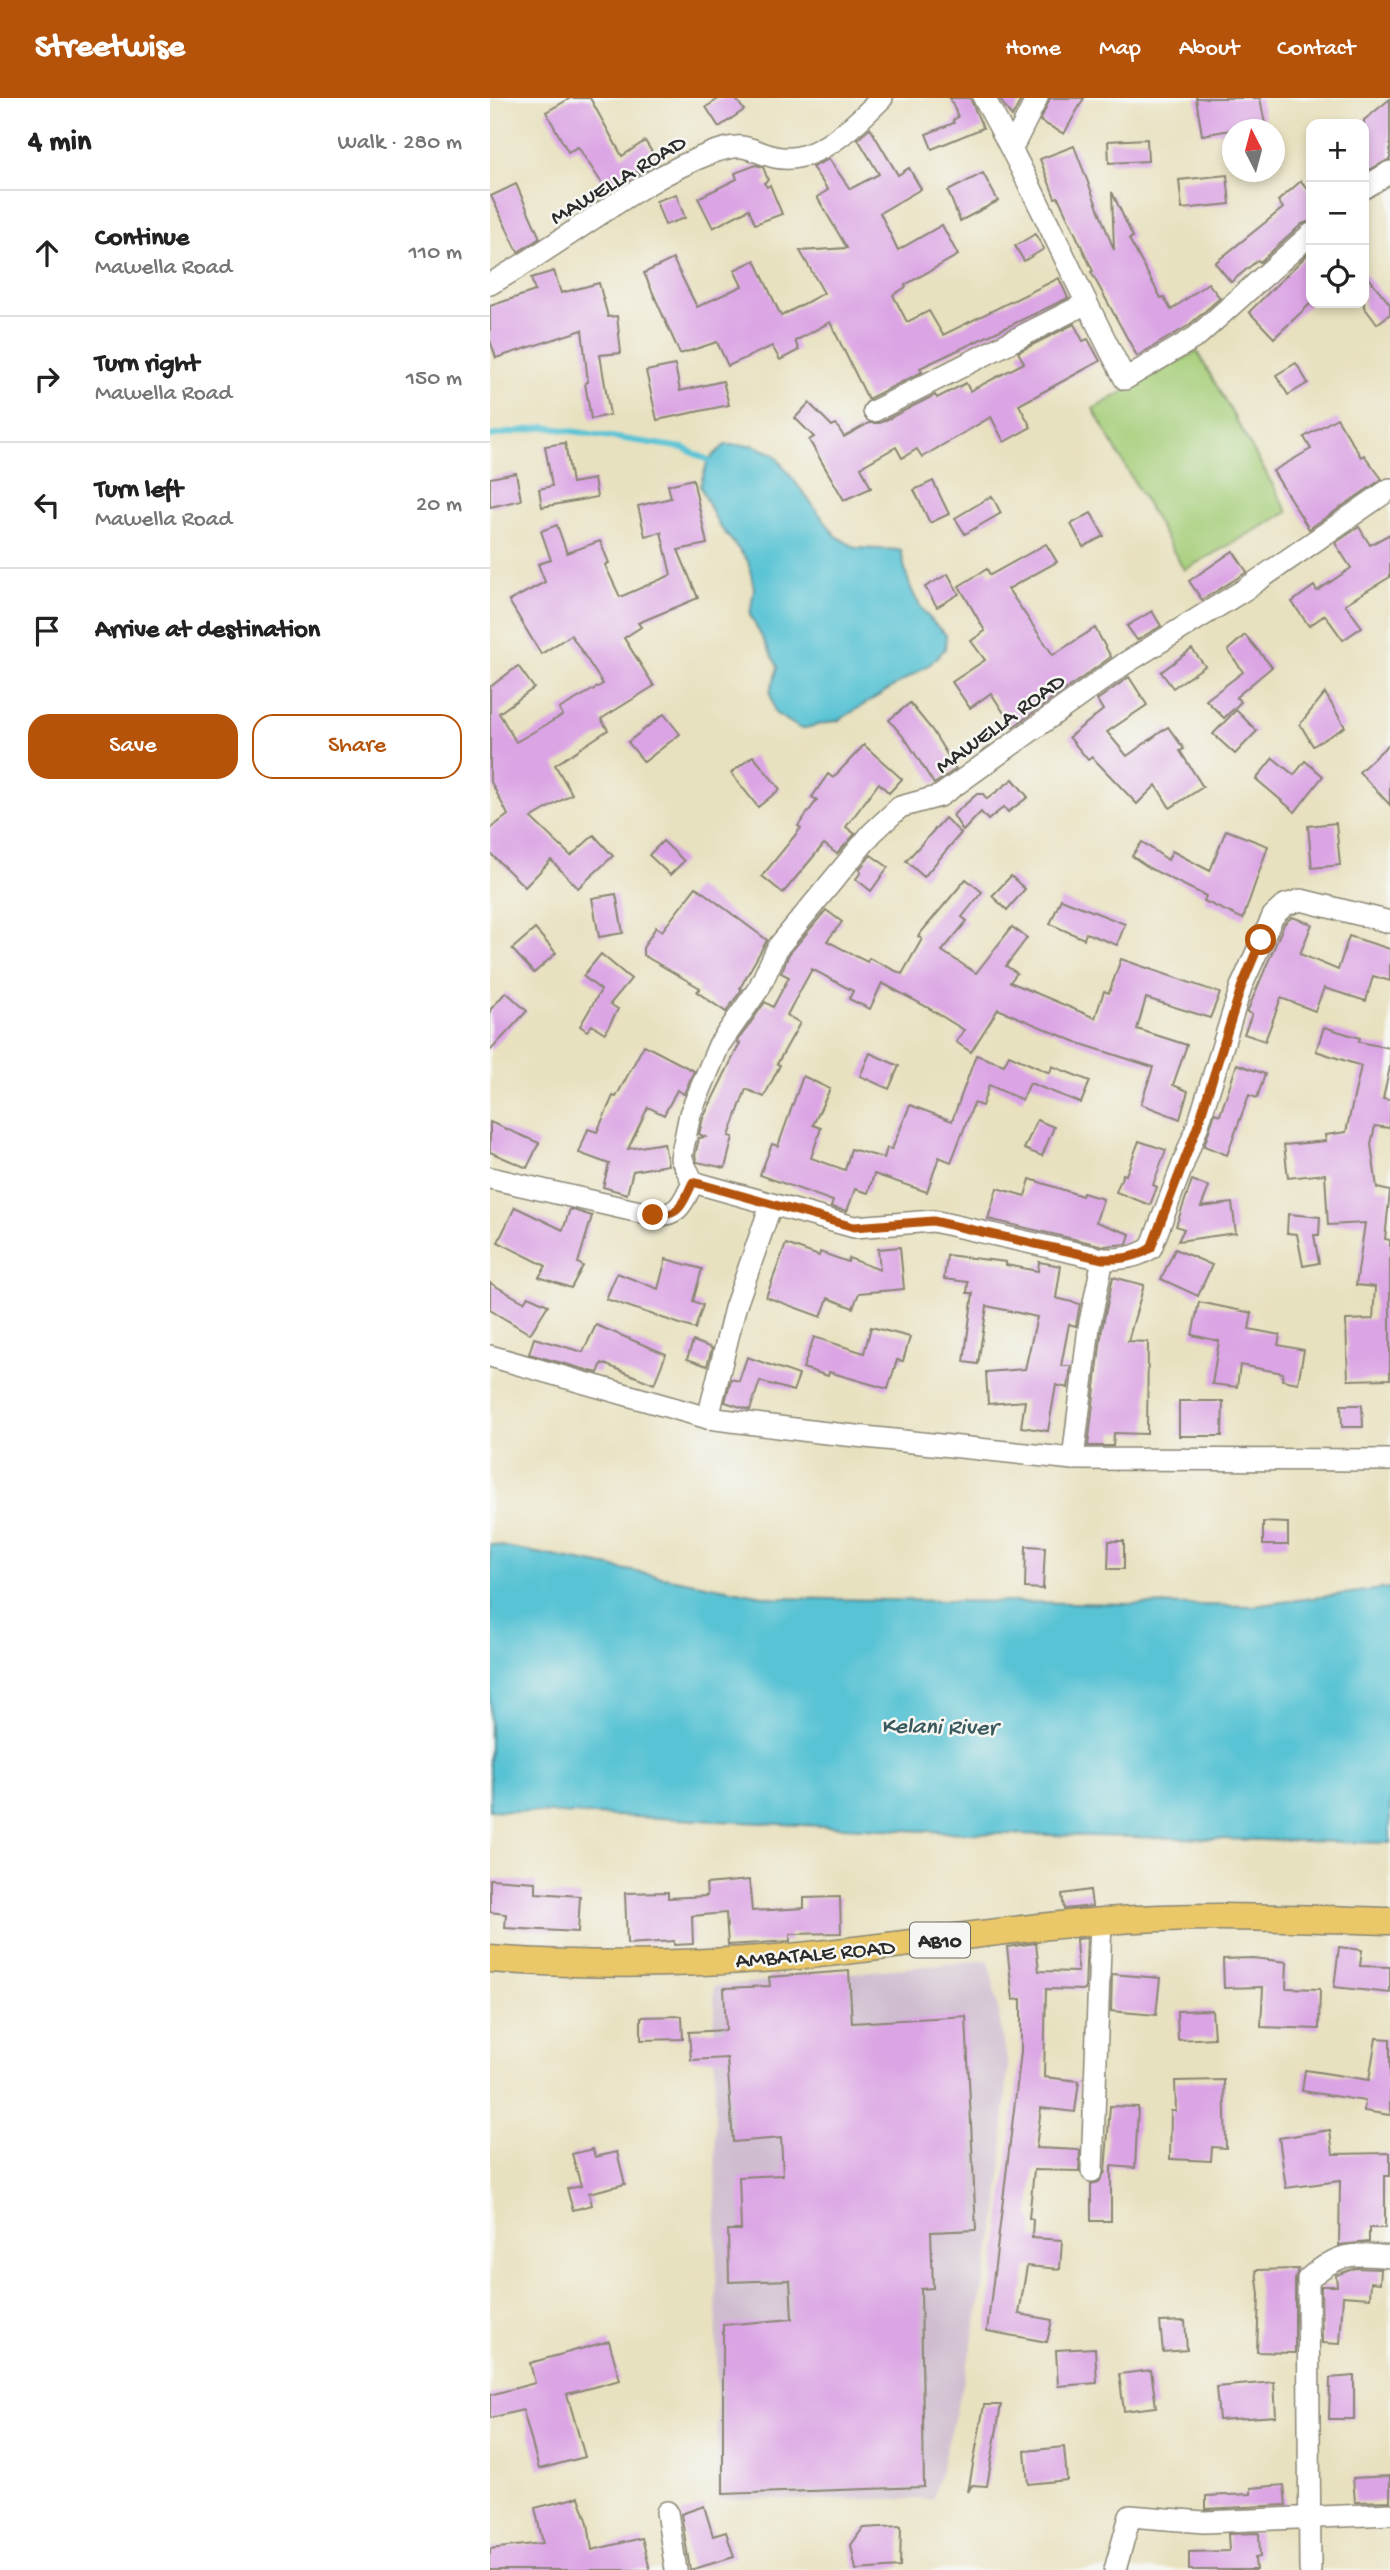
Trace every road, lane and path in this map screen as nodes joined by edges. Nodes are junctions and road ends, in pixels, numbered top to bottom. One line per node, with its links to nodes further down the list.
1 (882, 98): 8 (street, MAWELLA ROAD)
2 (984, 98): 4 (street)
3 (1037, 98): 4 (street)
4 (1012, 148): 9 (street)
5 (1390, 172): 6 (street)
6 (1369, 185)
7 (1306, 238): 9 (street)
8 (490, 284)
9 (1085, 304): 10 (street)
10 (874, 411)
11 (1390, 489): 14 (street, MAWELLA ROAD)
12 (1390, 922): 16 (street)
13 (490, 1178): 14 (street)
14 (693, 1182): 15 (street)
15 (771, 1205): 16 (street); 18 (street)
16 (1103, 1259): 19 (street)
17 (490, 1356): 18 (street)
18 (708, 1418): 19 (street)
19 (1073, 1459): 20 (street)
20 (1390, 1460)
21 (1101, 1921): 22 (main road, AMBATALE ROAD / AB10); 23 (main road, AMBATALE ROAD / AB10); 24 (street)
22 (1390, 1922)
23 (490, 1959)
24 (1092, 2171)
25 (1390, 2257): 28 (street)
26 (667, 2512): 29 (street)
27 (1390, 2514): 28 (street)
28 (1308, 2517): 30 (street); 31 (street)
29 (676, 2570)
30 (1115, 2570)
31 (1310, 2570)

